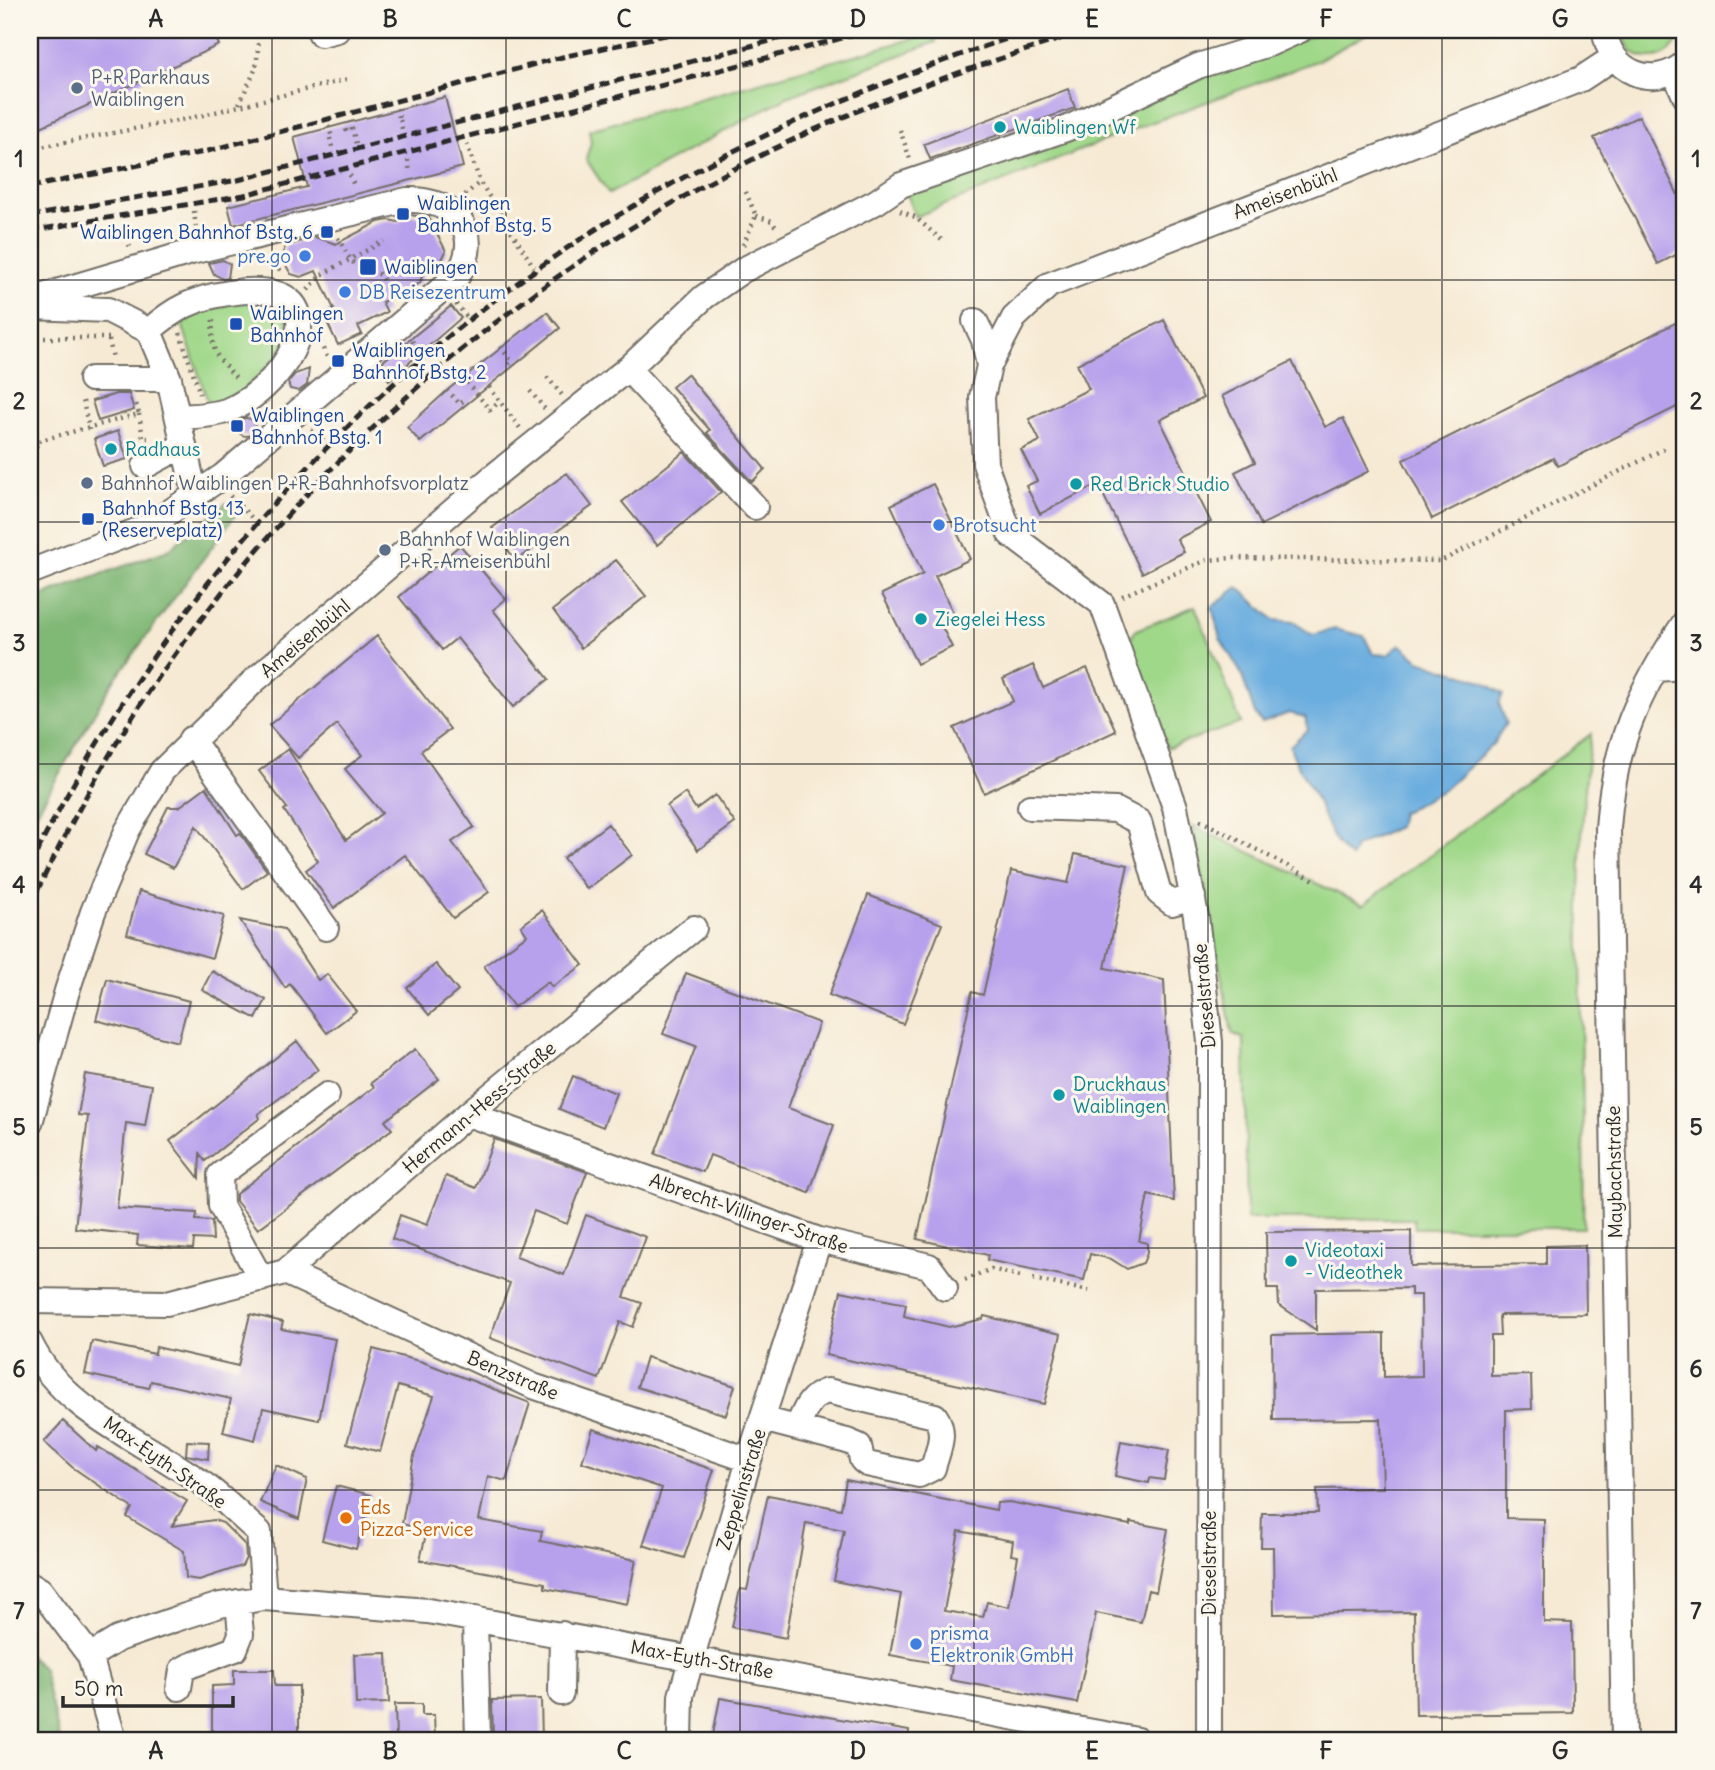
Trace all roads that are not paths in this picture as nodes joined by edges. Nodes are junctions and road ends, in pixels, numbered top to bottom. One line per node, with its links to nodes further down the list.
1 (319, 30): 2 (street)
2 (337, 30)
3 (1300, 30): 12 (street, Ameisenbühl)
4 (1605, 30): 5 (street)
5 (1613, 58): 6 (street); 11 (street, Ameisenbühl)
6 (1680, 67): 7 (street)
7 (1685, 96)
8 (30, 305): 10 (street); 18 (street)
9 (975, 321): 11 (street)
10 (149, 331): 14 (street); 15 (street)
11 (989, 366): 28 (street, Dieselstraße)
12 (628, 369): 19 (street); 26 (street, Ameisenbühl)
13 (91, 379): 14 (street)
14 (169, 379): 15 (street)
15 (178, 417): 16 (street)
16 (184, 445): 17 (street); 18 (street)
17 (145, 466)
18 (195, 495): 20 (street)
19 (755, 507)
20 (85, 550): 21 (street); 22 (street)
21 (30, 552)
22 (30, 572)
23 (1685, 622): 25 (street, Maybachstraße)
24 (1685, 667): 25 (street)
25 (1656, 669): 57 (street, Maybachstraße)
26 (191, 739): 29 (street); 33 (street, Ameisenbühl)
27 (1030, 807): 28 (street)
28 (1193, 897): 56 (street, Dieselstraße)
29 (326, 928)
30 (694, 928): 32 (street, Hermann-Hess-Straße)
31 (327, 1095): 36 (street)
32 (468, 1114): 34 (street, Albrecht-Villinger-Straße); 35 (street, Hermann-Hess-Straße)
33 (30, 1123)
34 (819, 1240): 37 (street, Albrecht-Villinger-Straße); 40 (street, Zeppelinstraße)
35 (285, 1272): 36 (street, Hermann-Hess-Straße); 42 (street, Benzstraße)
36 (261, 1279): 38 (street, Hermann-Hess-Straße)
37 (945, 1288)
38 (30, 1301)
39 (30, 1343): 44 (street, Max-Eyth-Straße)
40 (762, 1419): 41 (street); 42 (street, Zeppelinstraße)
41 (797, 1428): 41 (street)
42 (749, 1460): 49 (street, Zeppelinstraße)
43 (30, 1584): 48 (street)
44 (264, 1598): 45 (street, Max-Eyth-Straße); 46 (street, Max-Eyth-Straße)
45 (238, 1602): 48 (street, Max-Eyth-Straße); 50 (street)
46 (475, 1619): 47 (street, Max-Eyth-Straße); 53 (street)
47 (562, 1634): 49 (street, Max-Eyth-Straße); 51 (street)
48 (90, 1656): 52 (street)
49 (692, 1657): 54 (street, Zeppelinstraße); 55 (street, Max-Eyth-Straße)
50 (179, 1688)
51 (561, 1693)
52 (114, 1740)
53 (478, 1740)
54 (680, 1740)
55 (1137, 1740)
56 (1209, 1740)
57 (1624, 1740)

